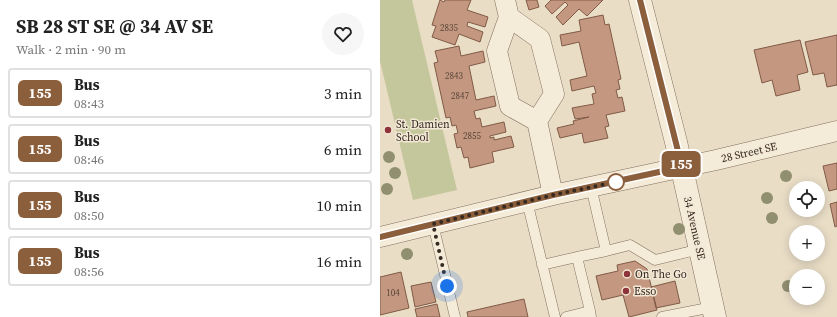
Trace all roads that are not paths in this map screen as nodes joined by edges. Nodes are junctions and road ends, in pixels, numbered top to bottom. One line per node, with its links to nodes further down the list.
1 (640, 0): 5 (street, 34 Avenue SE)
2 (507, 8): 3 (street); 3 (street)
3 (537, 121): 7 (street)
4 (837, 131): 5 (street, 28 Street SE)
5 (682, 167): 6 (street, 28 Street SE); 11 (street, 34 Avenue SE)
6 (591, 187): 7 (street, 28 Street SE); 12 (lane)
7 (553, 195): 8 (street, 28 Street SE)
8 (527, 201): 9 (street, 28 Street SE); 14 (lane)
9 (433, 224): 10 (street, 28 Street SE); 17 (lane)
10 (380, 237)
11 (700, 249): 12 (lane); 15 (street, 34 Avenue SE)
12 (606, 251): 13 (lane)
13 (577, 257): 14 (lane); 16 (lane)
14 (542, 265): 18 (lane)
15 (714, 312): 20 (lane)
16 (591, 314): 19 (lane)
17 (454, 317)
18 (554, 317)
19 (566, 317)
20 (662, 317)

